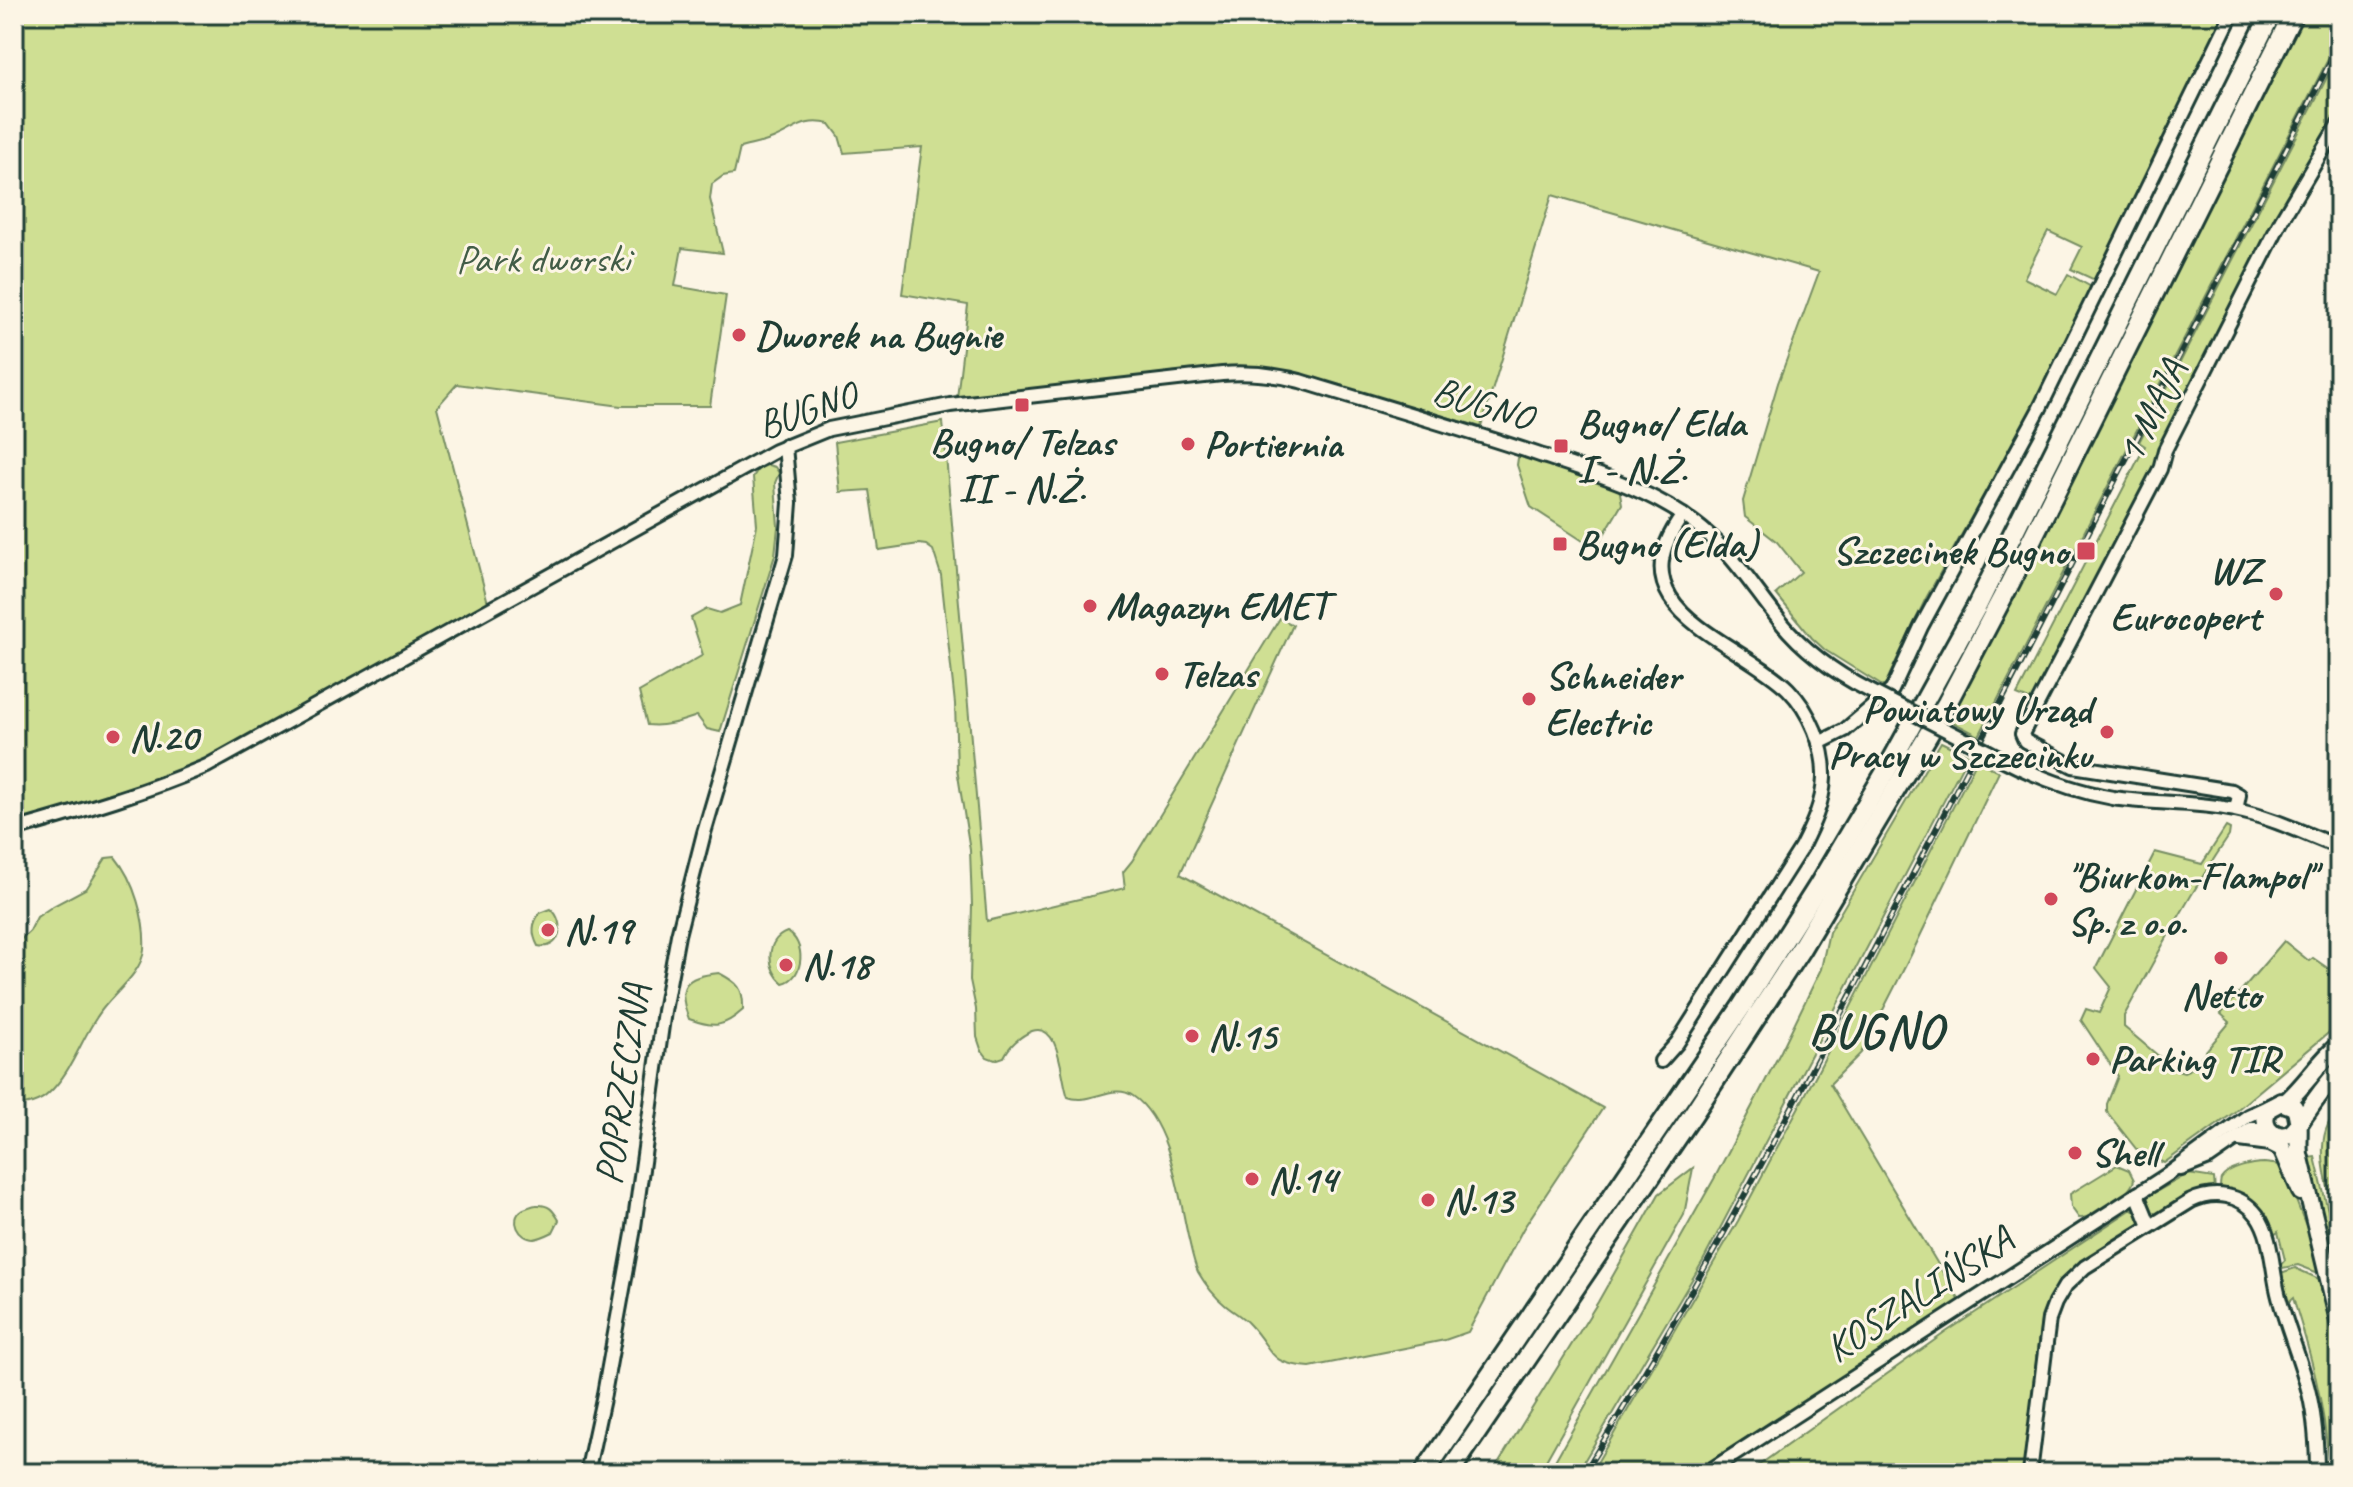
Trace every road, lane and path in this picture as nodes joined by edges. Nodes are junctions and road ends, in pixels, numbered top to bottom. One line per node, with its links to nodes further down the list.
1 (2232, 14): 7 (street)
2 (2271, 14): 24 (highway)
3 (2293, 14): 25 (highway)
4 (2339, 123): 8 (street, 1 MAJA)
5 (785, 446): 6 (street, BUGNO); 9 (street, BUGNO); 23 (street, POPRZECZNA)
6 (1683, 515): 7 (street); 8 (street, bridge)
7 (1819, 743): 12 (street)
8 (2236, 810): 10 (street)
9 (14, 830)
10 (2339, 847)
11 (2339, 1045): 14 (main road, KOSZALIŃSKA)
12 (1661, 1061)
13 (2339, 1070): 15 (main road)
14 (2279, 1104): 15 (main road); 16 (main road); 18 (street, KOSZALIŃSKA)
15 (2298, 1124): 16 (main road); 21 (main road)
16 (2275, 1137): 17 (main road); 21 (main road)
17 (2240, 1138): 18 (street, KOSZALIŃSKA)
18 (2170, 1173): 19 (street, KOSZALIŃSKA)
19 (2137, 1194): 20 (street); 26 (street, KOSZALIŃSKA)
20 (2150, 1226): 27 (street); 28 (street)
21 (2317, 1226): 22 (main road)
22 (2339, 1321)
23 (587, 1473)
24 (1424, 1473)
25 (1449, 1473)
26 (1706, 1473)
27 (2030, 1473)
28 (2317, 1473)

